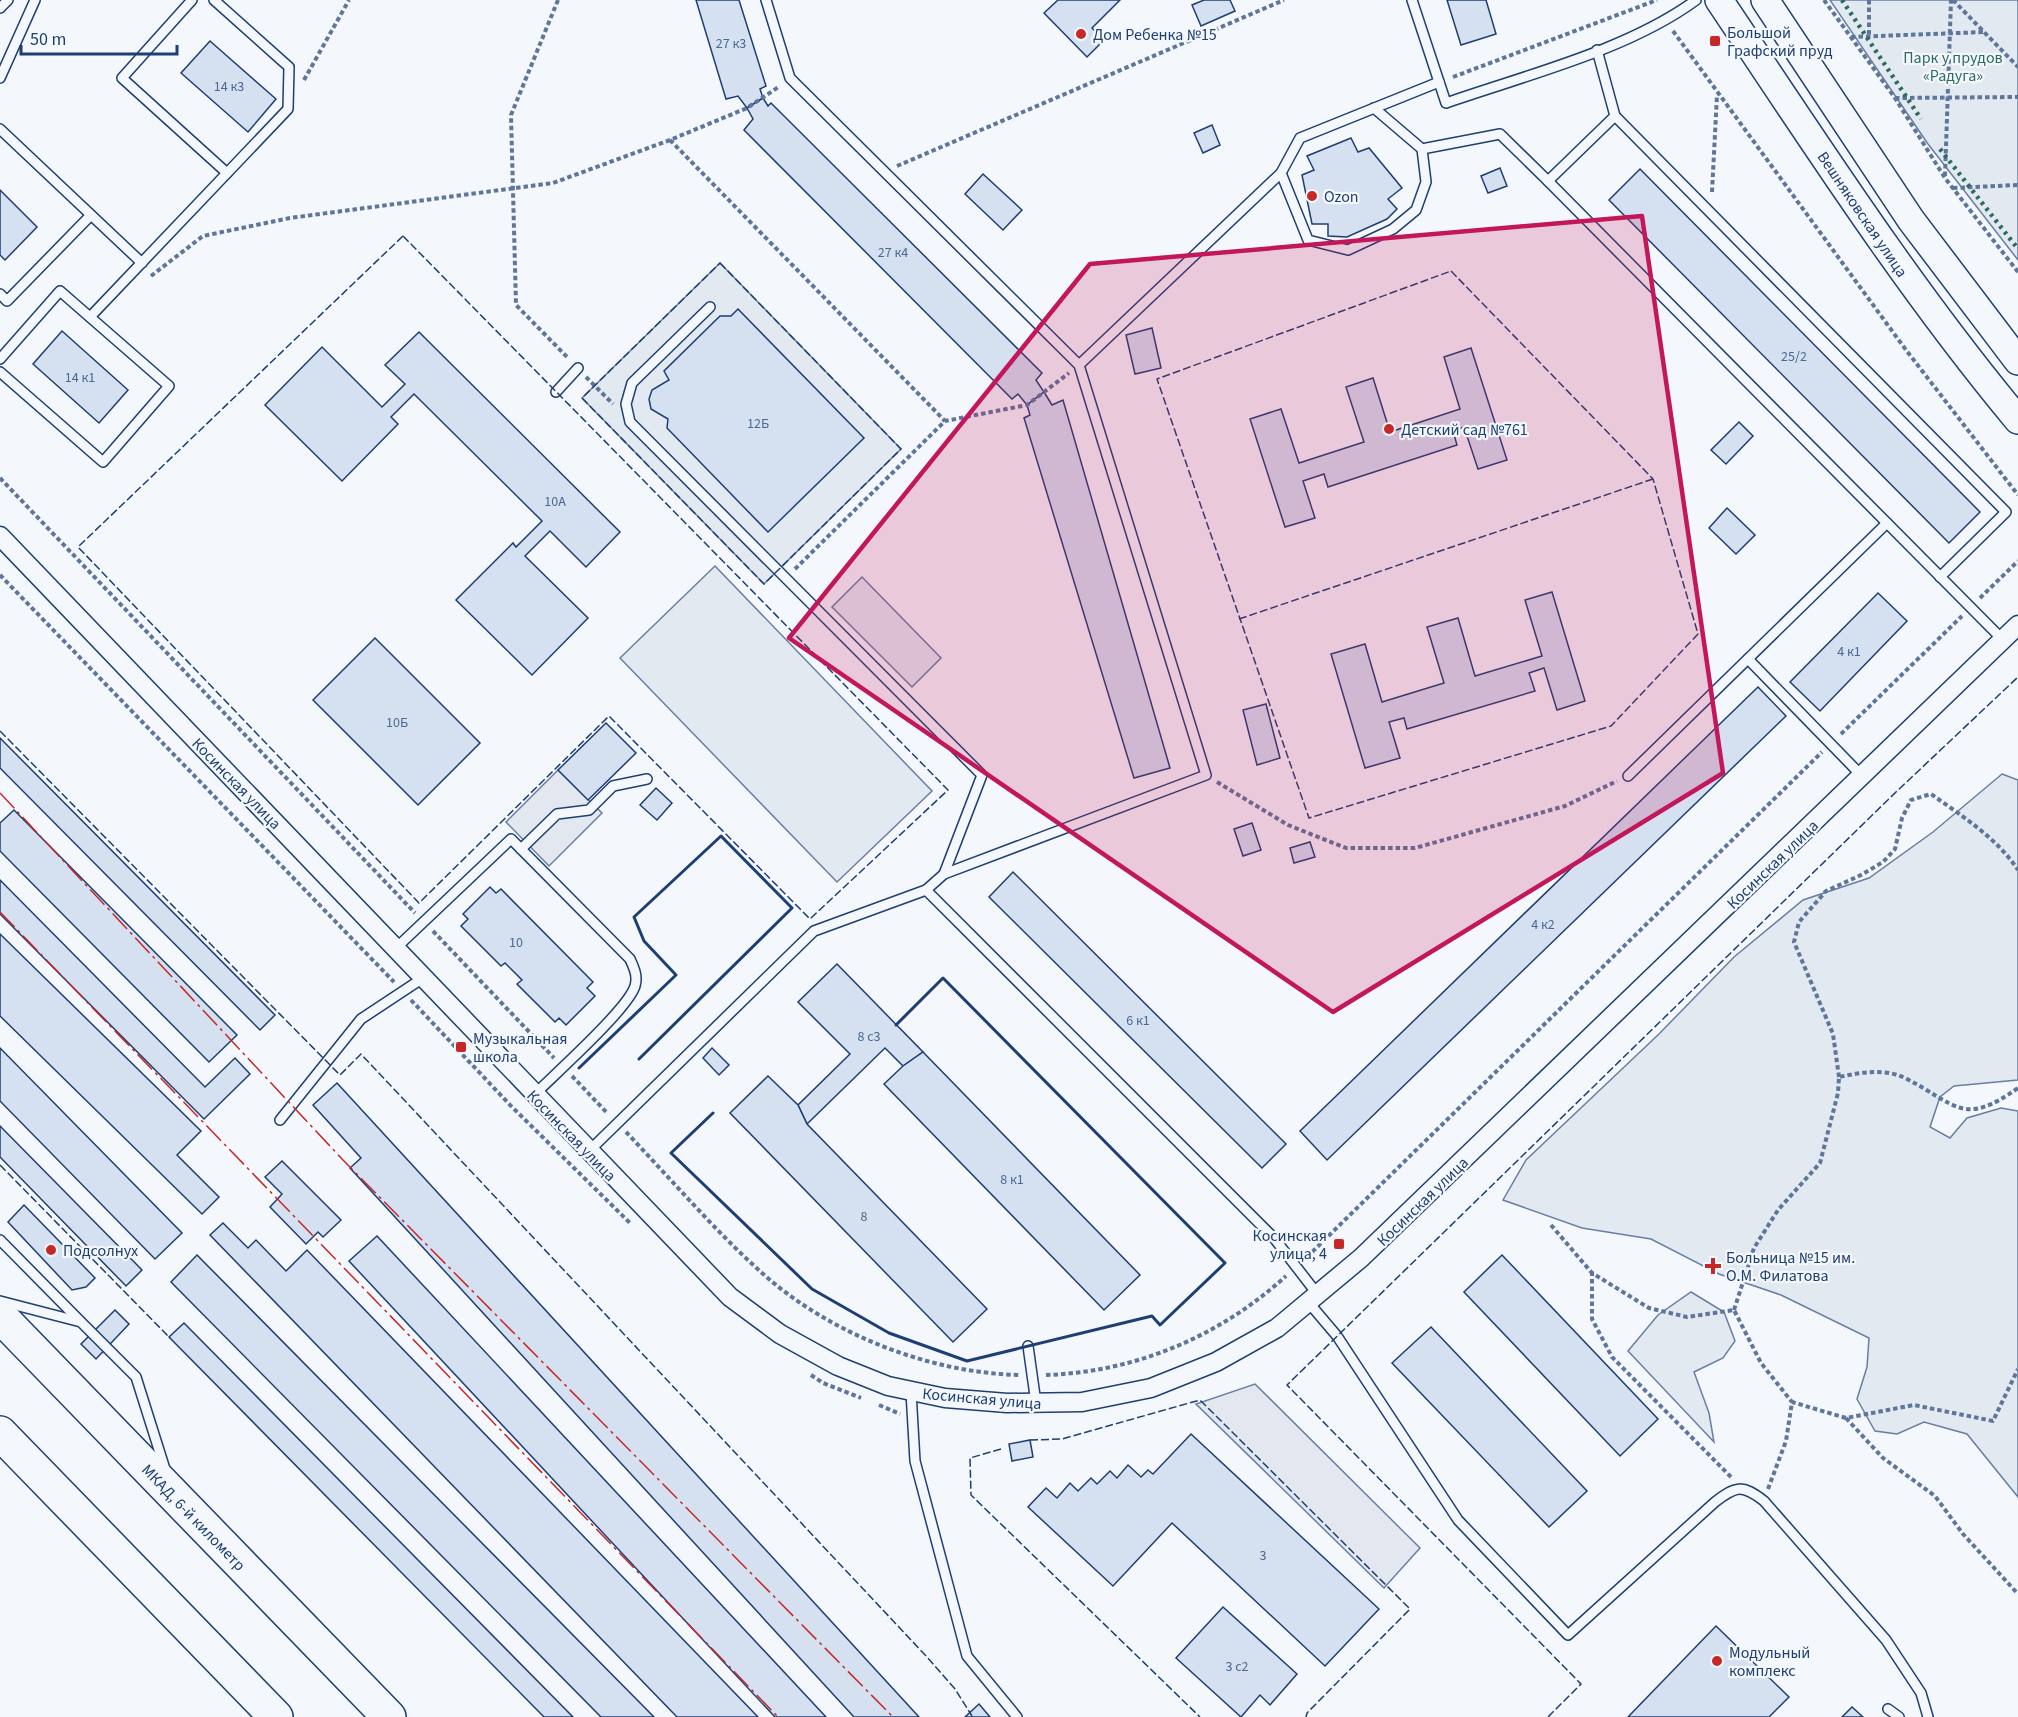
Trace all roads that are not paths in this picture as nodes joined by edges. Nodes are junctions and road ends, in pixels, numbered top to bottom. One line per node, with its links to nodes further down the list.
1 (8, 0): 10 (lane)
2 (35, 0): 12 (lane)
3 (192, 0): 18 (lane)
4 (214, 0): 22 (lane)
5 (766, 0): 28 (lane)
6 (1412, 0): 13 (lane)
7 (1695, 0): 11 (lane)
8 (1719, 0): 32 (main road, Вешняковская улица)
9 (1765, 0): 27 (main road)
10 (0, 8)
11 (1597, 50): 13 (lane); 15 (lane)
12 (0, 78)
13 (1439, 82): 14 (lane)
14 (1374, 108): 17 (lane); 19 (lane)
15 (1615, 116): 20 (lane); 35 (lane)
16 (0, 129): 21 (lane)
17 (1422, 149): 19 (lane); 20 (lane)
18 (227, 173)
19 (1281, 173): 28 (lane)
20 (1548, 181): 33 (lane)
21 (91, 215): 22 (lane); 23 (lane)
22 (142, 263): 25 (lane)
23 (0, 294)
24 (710, 307): 43 (lane)
25 (90, 317): 26 (lane); 30 (lane)
26 (0, 359)
27 (2018, 361)
28 (1079, 365): 43 (lane)
29 (578, 368): 31 (lane)
30 (0, 372)
31 (555, 392)
32 (2018, 420)
33 (1887, 523): 35 (lane); 38 (lane)
34 (0, 536): 45 (street, Косинская улица)
35 (1940, 577): 37 (lane)
36 (2018, 626): 37 (street, Косинская улица)
37 (2003, 640): 40 (street, Косинская улица)
38 (1748, 659): 39 (lane); 40 (lane)
39 (1628, 776)
40 (1863, 777): 51 (street, Косинская улица)
41 (647, 779): 42 (lane)
42 (521, 849): 45 (lane); 47 (lane)
43 (944, 874): 44 (lane)
44 (926, 890): 49 (lane); 51 (lane)
45 (394, 949): 46 (street, Косинская улица)
46 (423, 978): 47 (street, Косинская улица); 48 (lane)
47 (534, 1095): 49 (street, Косинская улица)
48 (280, 1120)
49 (588, 1152): 56 (street, Косинская улица)
50 (0, 1240): 54 (lane)
51 (1314, 1299): 57 (street, Косинская улица); 65 (lane)
52 (0, 1301): 54 (lane)
53 (0, 1316): 59 (highway, МКАД, 6-й километр)
54 (81, 1322): 59 (lane)
55 (1028, 1346): 57 (lane)
56 (911, 1392): 57 (street, Косинская улица); 63 (lane)
57 (1036, 1403)
58 (0, 1433): 61 (highway)
59 (173, 1494): 62 (highway, МКАД, 6-й километр)
60 (1888, 1709): 64 (lane)
61 (276, 1717)
62 (389, 1717)
63 (1017, 1717)
64 (1899, 1717)
65 (1928, 1717)

